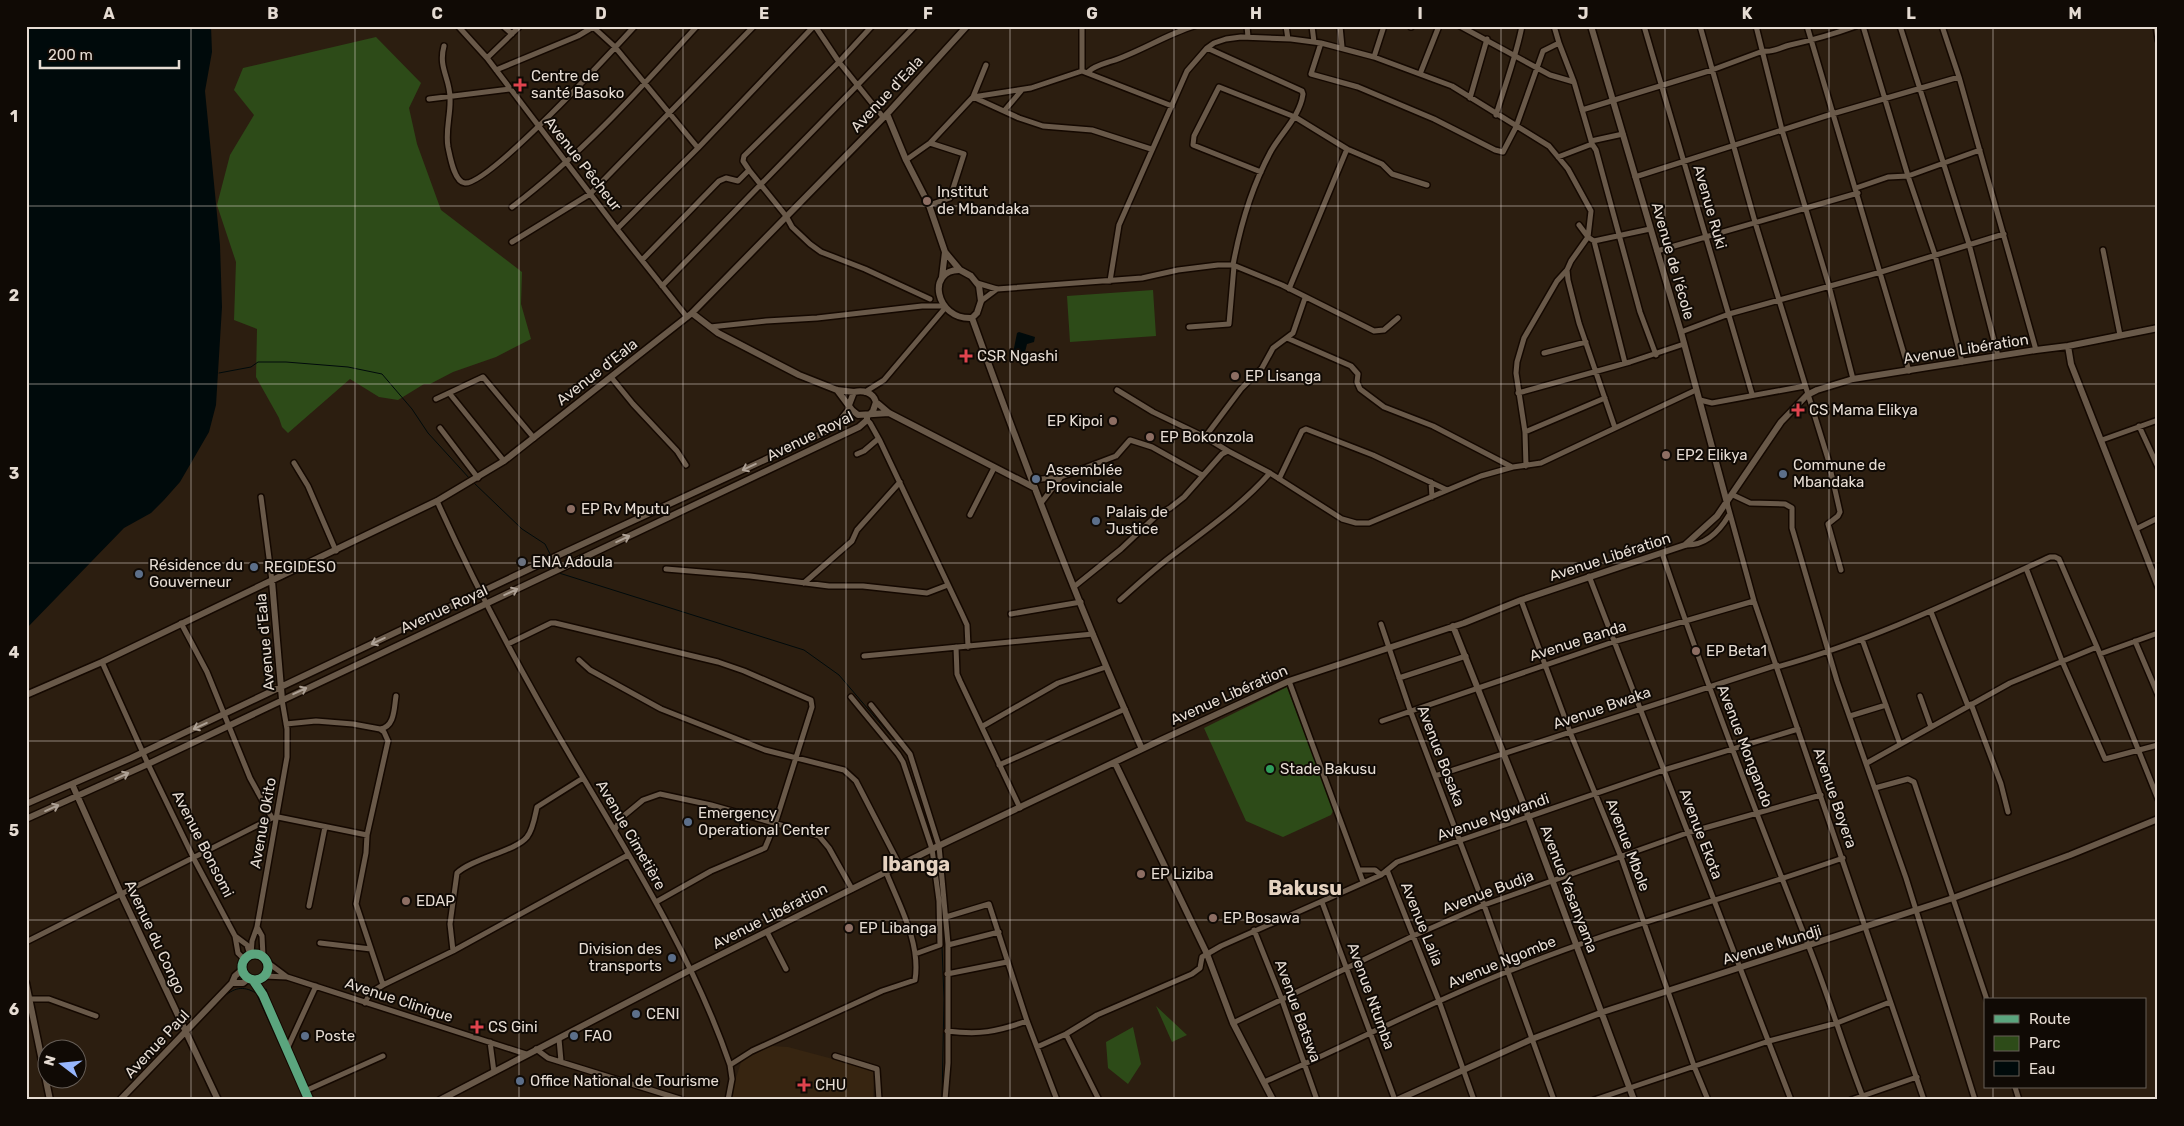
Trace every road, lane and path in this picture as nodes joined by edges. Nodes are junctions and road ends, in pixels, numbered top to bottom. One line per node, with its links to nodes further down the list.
1 (503, 26): 34 (street)
2 (520, 26): 34 (street)
3 (635, 26): 44 (street)
4 (697, 26): 60 (street)
5 (754, 26): 75 (street)
6 (814, 26): 51 (street); 87 (street)
7 (872, 26): 51 (street)
8 (915, 26): 62 (street)
9 (967, 26): 78 (street, Avenue d'Eala)
10 (1082, 26): 56 (street)
11 (1194, 26): 33 (street)
12 (1247, 26): 35 (street)
13 (1286, 26): 36 (street)
14 (1312, 26): 40 (street)
15 (1340, 26): 45 (street)
16 (1384, 26): 49 (street)
17 (1440, 26): 57 (street)
18 (1522, 26): 48 (street)
19 (1554, 26): 42 (street)
20 (1591, 26): 71 (street, Avenue de l'école)
21 (1644, 26): 61 (street, Avenue Ruki)
22 (1700, 26): 55 (street)
23 (1756, 26): 47 (street)
24 (1807, 26): 39 (street)
25 (1856, 26): 39 (street)
26 (1863, 26): 70 (street)
27 (1900, 26): 63 (street)
28 (1942, 26): 58 (street)
29 (2156, 26): 38 (street)
30 (461, 27): 50 (street, Avenue Pêcheur)
31 (592, 27): 44 (street); 54 (street)
32 (1462, 27): 37 (street)
33 (1181, 28): 56 (street)
34 (512, 34): 50 (street)
35 (1248, 37): 36 (street); 46 (street)
36 (1288, 39): 40 (street)
37 (1487, 39): 48 (street); 69 (street)
38 (2158, 40)
39 (1812, 41): 47 (street); 76 (street)
40 (1314, 42): 41 (street)
41 (1320, 43): 45 (street); 81 (street)
42 (1559, 43): 53 (street); 59 (street)
43 (444, 46): 66 (street)
44 (615, 47): 60 (street); 80 (street)
45 (1342, 47): 49 (street)
46 (1207, 48): 72 (street); 79 (street)
47 (1763, 51): 55 (street); 82 (street)
48 (1516, 56): 53 (street); 77 (street)
49 (1374, 57): 57 (street)
50 (487, 58): 54 (street, Avenue Pêcheur)
51 (839, 62): 62 (street); 96 (street)
52 (986, 65): 67 (street)
53 (1538, 68): 59 (street); 81 (street)
54 (496, 70): 64 (street, Avenue Pêcheur)
55 (1712, 70): 61 (street); 86 (street)
56 (1085, 72): 65 (street); 72 (street)
57 (1420, 74): 69 (street)
58 (1959, 77): 63 (street); 90 (street)
59 (1574, 82): 73 (street)
60 (644, 84): 75 (street); 93 (street)
61 (1661, 84): 71 (street); 94 (street, Avenue Ruki)
62 (858, 86): 78 (street); 100 (street)
63 (1920, 88): 70 (street); 95 (street)
64 (510, 89): 66 (street); 80 (street, Avenue Pêcheur)
65 (1021, 91): 67 (street); 74 (street)
66 (451, 96): 68 (street); 80 (street)
67 (973, 97): 74 (street); 84 (street)
68 (429, 98)
69 (1470, 98): 77 (street)
70 (1885, 98): 76 (street); 98 (street)
71 (1613, 101): 73 (street); 83 (street, Avenue de l'école)
72 (1172, 106): 88 (street)
73 (1582, 110): 85 (street)
74 (1004, 111): 88 (street)
75 (670, 114): 87 (street); 103 (street)
76 (1832, 114): 82 (street); 102 (street)
77 (1496, 115): 81 (street)
78 (885, 116): 92 (street); 107 (street, Avenue d'Eala)
79 (1294, 117): 89 (street); 97 (street); 97 (street)
80 (538, 127): 93 (street, Avenue Pêcheur)
81 (1516, 127): 91 (street)
82 (1782, 130): 86 (street); 106 (street)
83 (1623, 134): 85 (street); 99 (street, Avenue de l'école)
84 (930, 143): 92 (street); 104 (street)
85 (1591, 143): 91 (street); 114 (street)
86 (1734, 146): 94 (street); 108 (street)
87 (698, 148): 110 (street)
88 (1152, 149): 129 (street)
89 (1347, 149): 101 (street); 134 (street)
90 (1980, 150): 95 (street); 112 (street)
91 (1558, 158): 113 (street)
92 (906, 160): 104 (street)
93 (566, 162): 103 (street, Avenue Pêcheur); 105 (street)
94 (1684, 162): 99 (street); 115 (street, Avenue Ruki)
95 (1942, 164): 98 (street); 118 (street)
96 (749, 170): 100 (street); 123 (street)
97 (1261, 172): 124 (street)
98 (1908, 176): 102 (street); 122 (street)
99 (1635, 177): 111 (street, Avenue de l'école)
100 (762, 185): 107 (street); 131 (street)
101 (1428, 185)
102 (1857, 190): 106 (street); 127 (street)
103 (590, 194): 110 (street, Avenue Pêcheur); 117 (street)
104 (929, 205): 121 (street)
105 (512, 207)
106 (1806, 207): 108 (street); 132 (street)
107 (786, 216): 136 (street); 143 (street, Avenue d'Eala)
108 (1755, 222): 115 (street); 138 (street)
109 (1580, 224): 113 (street)
110 (617, 229): 123 (street, Avenue Pêcheur)
111 (1650, 229): 114 (street); 120 (street, Avenue de l'école)
112 (2004, 234): 118 (street); 155 (street)
113 (1588, 236): 116 (street); 126 (street)
114 (1620, 236): 116 (street); 157 (street)
115 (1705, 237): 120 (street); 142 (street, Avenue Ruki)
116 (1594, 241): 160 (street)
117 (512, 242)
118 (1969, 244): 122 (street); 158 (street)
119 (2103, 250): 150 (street)
120 (1657, 251): 149 (street, Avenue de l'école)
121 (945, 252): 125 (street); 128 (street)
122 (1935, 255): 127 (street); 159 (street)
123 (642, 260): 131 (street, Avenue Pêcheur)
124 (1233, 265): 129 (street); 134 (street); 147 (street)
125 (960, 270): 128 (street); 130 (street)
126 (1567, 270): 152 (street); 172 (street)
127 (1881, 272): 132 (street); 162 (street)
128 (942, 277): 135 (street)
129 (1110, 281): 133 (street)
130 (977, 283): 133 (street); 139 (street)
131 (662, 286): 143 (street, Avenue Pêcheur)
132 (1829, 286): 138 (street); 164 (street)
133 (997, 289): 139 (street)
134 (1289, 289): 137 (street)
135 (939, 295): 136 (street); 141 (street)
136 (930, 298): 140 (street)
137 (1305, 298): 145 (street); 151 (street)
138 (1780, 299): 142 (street); 166 (street)
139 (981, 301): 144 (street)
140 (922, 306): 141 (street); 146 (street)
141 (944, 307): 144 (street); 165 (street)
142 (1729, 314): 149 (street); 174 (street, Avenue Ruki)
143 (690, 315): 146 (street); 163 (street, Avenue d'Eala)
144 (972, 318): 208 (street)
145 (1398, 318)
146 (710, 327): 167 (street)
147 (1189, 327)
148 (2158, 328): 150 (street, Avenue Libération)
149 (1681, 332): 153 (street, Avenue de l'école)
150 (2120, 335): 154 (street, Avenue Libération)
151 (1287, 338): 192 (street); 200 (street)
152 (1586, 342): 156 (street); 161 (street)
153 (1684, 344): 157 (street); 169 (street, Avenue de l'école)
154 (2068, 346): 155 (street, Avenue Libération); 193 (street)
155 (2036, 350): 158 (street, Avenue Libération)
156 (1544, 353)
157 (1656, 355): 160 (street)
158 (1998, 356): 159 (street, Avenue Libération)
159 (1962, 362): 162 (street, Avenue Libération)
160 (1625, 363): 161 (street)
161 (1595, 371): 172 (street); 176 (street)
162 (1909, 371): 164 (street, Avenue Libération)
163 (612, 377): 190 (street, Avenue d'Eala); 198 (street)
164 (1853, 379): 175 (street, Avenue Libération)
165 (877, 386): 171 (street); 178 (street)
166 (1805, 386): 174 (street); 175 (street)
167 (837, 390): 170 (street); 181 (street)
168 (1117, 390): 192 (street)
169 (1696, 390): 179 (street, Avenue de l'école); 188 (street)
170 (854, 392): 171 (street); 181 (street)
171 (865, 392): 178 (street)
172 (1518, 392): 189 (street)
173 (450, 394): 177 (street); 190 (street); 196 (street)
174 (1752, 394): 180 (street)
175 (1807, 394): 213 (street, Avenue Libération); 228 (street)
176 (1604, 398): 188 (street); 189 (street)
177 (436, 399)
178 (875, 400): 183 (street); 184 (street)
179 (1700, 400): 180 (street); 182 (street, Avenue de l'école)
180 (1712, 403): 182 (street)
181 (849, 406): 184 (street); 235 (street, Avenue Royal, one-way to 235)
182 (1703, 410): 218 (street, Avenue de l'école)
183 (889, 413): 184 (street); 202 (street)
184 (867, 417): 191 (street); 240 (street, Avenue Royal, one-way to 184)
185 (2158, 420): 186 (street)
186 (2139, 426): 193 (street); 201 (street)
187 (440, 428): 206 (street)
188 (1615, 428): 199 (street)
189 (1525, 432): 199 (street)
190 (534, 438): 196 (street, Avenue d'Eala)
191 (878, 438): 195 (street); 209 (street)
192 (1205, 438): 194 (street)
193 (2102, 440): 222 (street)
194 (1224, 451): 203 (street); 204 (street)
195 (857, 454)
196 (504, 461): 206 (street, Avenue d'Eala)
197 (294, 463): 224 (street)
198 (686, 465)
199 (1526, 466): 200 (street)
200 (1513, 467): 212 (street)
201 (2158, 467)
202 (994, 468): 211 (street); 219 (street)
203 (1270, 473): 207 (street); 236 (street)
204 (1202, 475): 205 (street); 233 (street)
205 (1061, 477): 208 (street); 217 (street)
206 (477, 479): 216 (street, Avenue d'Eala)
207 (1280, 479): 210 (street); 215 (street)
208 (1032, 480): 211 (street)
209 (900, 482): 231 (street); 232 (street)
210 (1431, 482): 212 (street); 215 (street)
211 (1035, 488): 217 (street)
212 (1447, 490): 215 (street)
213 (1733, 495): 218 (street, Avenue Libération); 257 (street)
214 (261, 497): 230 (street)
215 (1432, 497)
216 (437, 501): 224 (street, Avenue d'Eala); 235 (street, Avenue Cimetière)
217 (1041, 503): 233 (street)
218 (1726, 503): 220 (street, Avenue Boyera); 223 (street, Avenue Libération)
219 (970, 515)
220 (1729, 515): 223 (street); 238 (street, Avenue Boyera)
221 (2158, 518): 222 (street)
222 (2136, 529): 234 (street)
223 (1685, 545): 225 (street, Avenue Libération)
224 (336, 551): 230 (street, Avenue d'Eala)
225 (1662, 553): 229 (street, Avenue Libération); 243 (street, Avenue Mongando)
226 (2026, 568): 241 (street, Avenue Bwaka); 256 (street, Avenue Bwaka); 262 (street)
227 (666, 569): 231 (street)
228 (1841, 570)
229 (1589, 576): 237 (street, Avenue Libération); 251 (street, Avenue Ekota)
230 (272, 581): 244 (street); 269 (street, Avenue d'Eala)
231 (804, 583): 232 (street)
232 (948, 585): 255 (street)
233 (1074, 586): 239 (street)
234 (2158, 586)
235 (480, 593): 240 (street, Avenue Cimetière); 269 (street, Avenue Royal, one-way to 269)
236 (1120, 600)
237 (1521, 600): 246 (street, Avenue Libération); 264 (street, Avenue Mbole)
238 (1754, 600): 243 (street, Avenue Banda); 265 (street, Avenue Boyera)
239 (1081, 602): 242 (street); 248 (street)
240 (486, 604): 252 (street, Avenue Cimetière); 277 (street, Avenue Royal, one-way to 240)
241 (1931, 612): 249 (street, Avenue Bwaka); 280 (street)
242 (1011, 614)
243 (1686, 621): 251 (street, Avenue Banda); 270 (street, Avenue Mongando)
244 (181, 624): 263 (street); 284 (street)
245 (1381, 624): 253 (street, Avenue Bosaka)
246 (1453, 626): 253 (street, Avenue Libération); 260 (street, Avenue Yasanyama)
247 (2158, 633): 250 (street)
248 (1093, 634): 255 (street); 266 (street)
249 (1862, 639): 257 (street, Avenue Bwaka); 279 (street)
250 (2135, 641): 258 (street); 275 (street)
251 (1613, 642): 264 (street, Avenue Banda); 281 (street, Avenue Ekota)
252 (508, 644): 303 (street); 310 (street, Avenue Cimetière)
253 (1389, 646): 267 (street, Avenue Bosaka); 268 (street, Avenue Libération)
254 (956, 647): 255 (street); 259 (street); 290 (street)
255 (968, 647)
256 (2097, 647): 258 (street); 262 (street)
257 (1828, 652): 265 (street, Avenue Bwaka); 285 (street)
258 (2100, 654): 300 (street)
259 (864, 656)
260 (1466, 656): 267 (street); 271 (street, Avenue Yasanyama)
261 (579, 660): 303 (street)
262 (2062, 661): 280 (street); 300 (street)
263 (102, 662): 272 (street); 301 (street, Avenue Bonsomi)
264 (1545, 664): 271 (street, Avenue Banda); 294 (street, Avenue Mbole)
265 (1777, 666): 270 (street, Avenue Bwaka); 293 (street, Avenue Boyera)
266 (1106, 667): 282 (street); 290 (street)
267 (1399, 678): 283 (street, Avenue Bosaka)
268 (1288, 681): 298 (street, Avenue Libération); 339 (street)
269 (281, 686): 277 (street, Avenue d'Eala); 284 (street, Avenue Royal)
270 (1709, 687): 281 (street, Avenue Bwaka); 299 (street, Avenue Mongando)
271 (1477, 688): 283 (street, Avenue Banda); 302 (street, Avenue Yasanyama)
272 (26, 695)
273 (396, 696): 286 (street)
274 (1920, 696): 291 (street)
275 (2158, 696)
276 (851, 697): 333 (street)
277 (282, 700): 288 (street, Avenue Okito); 289 (street, Avenue Royal)
278 (871, 705): 333 (street)
279 (1886, 705): 285 (street); 296 (street)
280 (1969, 705): 291 (street); 319 (street)
281 (1641, 708): 294 (street, Avenue Bwaka); 308 (street, Avenue Ekota)
282 (1124, 710): 298 (street); 307 (street)
283 (1410, 710): 287 (street, Avenue Banda); 309 (street, Avenue Bosaka)
284 (224, 714): 289 (street); 301 (street, Avenue Royal, one-way to 301)
285 (1850, 716): 305 (street)
286 (391, 722): 292 (street); 295 (street)
287 (1382, 722)
288 (286, 724): 292 (street); 321 (street, Avenue Okito)
289 (229, 725): 306 (street, Avenue Royal); 321 (street)
290 (983, 726): 307 (street)
291 (1931, 726): 296 (street)
292 (380, 729): 295 (street)
293 (1798, 729): 299 (street, Avenue Ngwandi); 314 (street, Avenue Boyera)
294 (1570, 732): 302 (street, Avenue Bwaka); 313 (street, Avenue Mbole)
295 (388, 741): 331 (street)
296 (1900, 744): 305 (street)
297 (2158, 745): 300 (street)
298 (1142, 749): 304 (street, Avenue Libération)
299 (1732, 749): 308 (street, Avenue Ngwandi); 320 (street, Avenue Mongando)
300 (2138, 751): 316 (street)
301 (143, 753): 306 (street, Avenue Bonsomi); 311 (street, Avenue Royal)
302 (1504, 755): 309 (street, Avenue Bwaka); 322 (street, Avenue Yasanyama)
303 (794, 758): 327 (street); 338 (street)
304 (1114, 763): 318 (street, Avenue Libération); 372 (street)
305 (1867, 763): 312 (street)
306 (148, 764): 315 (street, Avenue Royal, one-way to 306); 337 (street, Avenue Bonsomi)
307 (999, 765): 318 (street)
308 (1664, 770): 313 (street, Avenue Ngwandi); 330 (street, Avenue Ekota)
309 (1435, 776): 332 (street, Avenue Bosaka)
310 (584, 778): 325 (street, Avenue Cimetière); 370 (street)
311 (72, 784): 315 (street, Avenue du Congo); 317 (street, Avenue Royal)
312 (1875, 788): 348 (street); 354 (street)
313 (1596, 795): 322 (street, Avenue Ngwandi); 335 (street, Avenue Mbole)
314 (1821, 795): 320 (street, Avenue Budja); 336 (street, Avenue Boyera)
315 (78, 796): 324 (street, Avenue Royal, one-way to 315); 347 (street, Avenue du Congo)
316 (2158, 799)
317 (26, 804)
318 (1020, 808): 333 (street, Avenue Libération)
319 (2008, 812)
320 (1757, 814): 330 (street, Avenue Budja); 344 (street, Avenue Mongando)
321 (275, 818): 328 (street); 337 (street); 357 (street, Avenue Okito)
322 (1529, 818): 332 (street, Avenue Ngwandi); 343 (street, Avenue Yasanyama)
323 (2158, 818): 348 (street, Avenue Mundji)
324 (26, 819)
325 (608, 819): 326 (street); 329 (street, Avenue Cimetière)
326 (620, 819): 327 (street); 329 (street)
327 (775, 824): 346 (street); 350 (street)
328 (325, 827): 331 (street); 353 (street)
329 (615, 830): 334 (street, Avenue Cimetière)
330 (1687, 833): 335 (street, Avenue Budja); 349 (street, Avenue Ekota)
331 (367, 835): 369 (street)
332 (1459, 842): 340 (street, Avenue Ngwandi); 352 (street, Avenue Bosaka)
333 (936, 848): 338 (street, Avenue Libération); 355 (street); 371 (street)
334 (628, 854): 350 (street, Avenue Cimetière); 370 (street)
335 (1621, 856): 343 (street, Avenue Budja); 356 (street, Avenue Mbole)
336 (1842, 858): 344 (street, Avenue Ngombe); 358 (street, Avenue Boyera)
337 (194, 859): 347 (street); 362 (street, Avenue Bonsomi)
338 (900, 866): 341 (street, Avenue Libération)
339 (1359, 870): 342 (street); 345 (street)
340 (1387, 870): 342 (street, Avenue Ngwandi); 363 (street, Avenue Lalia)
341 (886, 872): 346 (street, Avenue Libération); 371 (street)
342 (1381, 875): 345 (street, Avenue Ngwandi)
343 (1552, 880): 352 (street, Avenue Budja); 367 (street, Avenue Yasanyama)
344 (1781, 880): 349 (street, Avenue Ngombe); 368 (street, Avenue Mongando)
345 (1363, 882): 351 (street, Avenue Ngwandi)
346 (852, 890): 360 (street, Avenue Libération)
347 (121, 894): 364 (street); 401 (street, Avenue du Congo)
348 (1953, 898): 354 (street, Avenue Mundji); 390 (street)
349 (1712, 900): 356 (street, Avenue Ngombe); 377 (street, Avenue Ekota)
350 (656, 902): 380 (street, Avenue Cimetière)
351 (1322, 902): 359 (street, Avenue Ngwandi); 376 (street, Avenue Ntumba)
352 (1484, 905): 363 (street, Avenue Budja); 381 (street, Avenue Bosaka)
353 (309, 906)
354 (1915, 912): 358 (street, Avenue Mundji); 448 (street)
355 (946, 918): 361 (street); 366 (street)
356 (1645, 923): 367 (street, Avenue Ngombe); 389 (street, Avenue Mbole)
357 (258, 927): 373 (street, Avenue Okito); 374 (street, Avenue Okito)
358 (1866, 928): 368 (street, Avenue Mundji); 394 (street, Avenue Boyera)
359 (1254, 930): 372 (street, Avenue Ngwandi); 392 (street, Avenue Batswa)
360 (766, 932): 378 (street); 380 (street, Avenue Libération)
361 (999, 932): 366 (street); 375 (street)
362 (235, 936): 373 (street, Avenue Bonsomi); 373 (street, Avenue Bonsomi)
363 (1413, 936): 376 (street, Avenue Budja); 393 (street, Avenue Lalia)
364 (26, 942)
365 (320, 943): 369 (street)
366 (948, 945): 382 (street)
367 (1576, 945): 381 (street, Avenue Ngombe); 396 (street, Avenue Yasanyama)
368 (1809, 947): 377 (street, Avenue Mundji); 400 (street, Avenue Mongando)
369 (371, 950): 387 (street)
370 (453, 951): 387 (street)
371 (915, 954): 417 (street)
372 (1207, 954): 399 (street); 404 (street)
373 (249, 956): 374 (main road); 379 (main road)
374 (265, 959): 383 (street); 384 (main road)
375 (1007, 962): 382 (street); 398 (street)
376 (1348, 967): 392 (street, Avenue Budja); 403 (street, Avenue Ntumba)
377 (1739, 968): 389 (street, Avenue Mundji); 408 (street, Avenue Ekota)
378 (786, 969)
379 (242, 970): 384 (main road); 386 (street, Avenue Paul)
380 (690, 970): 405 (street, Avenue Libération); 417 (street, Avenue Cimetière)
381 (1508, 971): 393 (street, Avenue Ngombe); 406 (street, Avenue Bosaka)
382 (947, 974): 402 (street)
383 (287, 977): 384 (street, Avenue Clinique); 388 (street, Avenue Clinique)
384 (257, 978): 386 (street, Avenue Paul); 411 (main road)
385 (26, 983): 391 (street)
386 (232, 983): 401 (street, Avenue Paul)
387 (383, 985): 395 (street)
388 (316, 986): 395 (street, Avenue Clinique); 411 (street)
389 (1669, 990): 396 (street, Avenue Mundji); 418 (street, Avenue Mbole)
390 (1986, 998)
391 (29, 999): 397 (street); 429 (street)
392 (1282, 1000): 399 (street, Avenue Budja); 416 (street, Avenue Batswa)
393 (1439, 1001): 403 (street, Avenue Ngombe); 419 (street, Avenue Lalia)
394 (1890, 1002): 400 (street); 421 (street, Avenue Boyera)
395 (365, 1003): 407 (street, Avenue Clinique)
396 (1603, 1012): 406 (street, Avenue Mundji); 423 (street, Avenue Yasanyama)
397 (96, 1016)
398 (1027, 1020): 402 (street); 409 (street)
399 (1233, 1023): 422 (street)
400 (1837, 1023): 408 (street); 427 (street, Avenue Mongando)
401 (186, 1031): 426 (street, Avenue Paul); 430 (street, Avenue du Congo)
402 (947, 1032): 434 (street)
403 (1370, 1033): 416 (street, Avenue Ngombe); 439 (street, Avenue Ntumba)
404 (1066, 1034): 409 (street); 436 (street)
405 (559, 1039): 410 (street, Avenue Libération); 415 (street)
406 (1532, 1039): 419 (street, Avenue Mundji); 441 (street, Avenue Bosaka)
407 (490, 1042): 412 (street, Avenue Clinique); 420 (street)
408 (1769, 1042): 418 (street); 445 (street, Avenue Ekota)
409 (1037, 1047): 435 (street)
410 (536, 1049): 412 (street, Avenue Libération); 415 (street)
411 (286, 1050): 425 (main road)
412 (526, 1054): 420 (street, Avenue Libération)
413 (383, 1056): 425 (street)
414 (835, 1056): 433 (street)
415 (561, 1061): 428 (street)
416 (1305, 1064): 422 (street, Avenue Ngombe); 438 (street, Avenue Batswa)
417 (730, 1065): 432 (street, Avenue Cimetière)
418 (1694, 1066): 423 (street); 444 (street, Avenue Mbole)
419 (1462, 1069): 439 (street, Avenue Mundji); 440 (street, Avenue Lalia)
420 (494, 1072): 431 (street, Avenue Libération)
421 (1917, 1077): 427 (street); 447 (street, Avenue Boyera)
422 (1264, 1082): 437 (street)
423 (1630, 1087): 442 (street); 443 (street, Avenue Yasanyama)
424 (2015, 1088): 449 (street)
425 (307, 1096)
426 (123, 1098)
427 (1863, 1098): 446 (street)
428 (679, 1099)
429 (50, 1100)
430 (218, 1100)
431 (440, 1100)
432 (728, 1100)
433 (879, 1100)
434 (945, 1100)
435 (1057, 1100)
436 (1099, 1100)
437 (1272, 1100)
438 (1317, 1100)
439 (1396, 1100)
440 (1474, 1100)
441 (1554, 1100)
442 (1594, 1100)
443 (1634, 1100)
444 (1708, 1100)
445 (1791, 1100)
446 (1851, 1100)
447 (1924, 1100)
448 (1975, 1100)
449 (2019, 1100)

